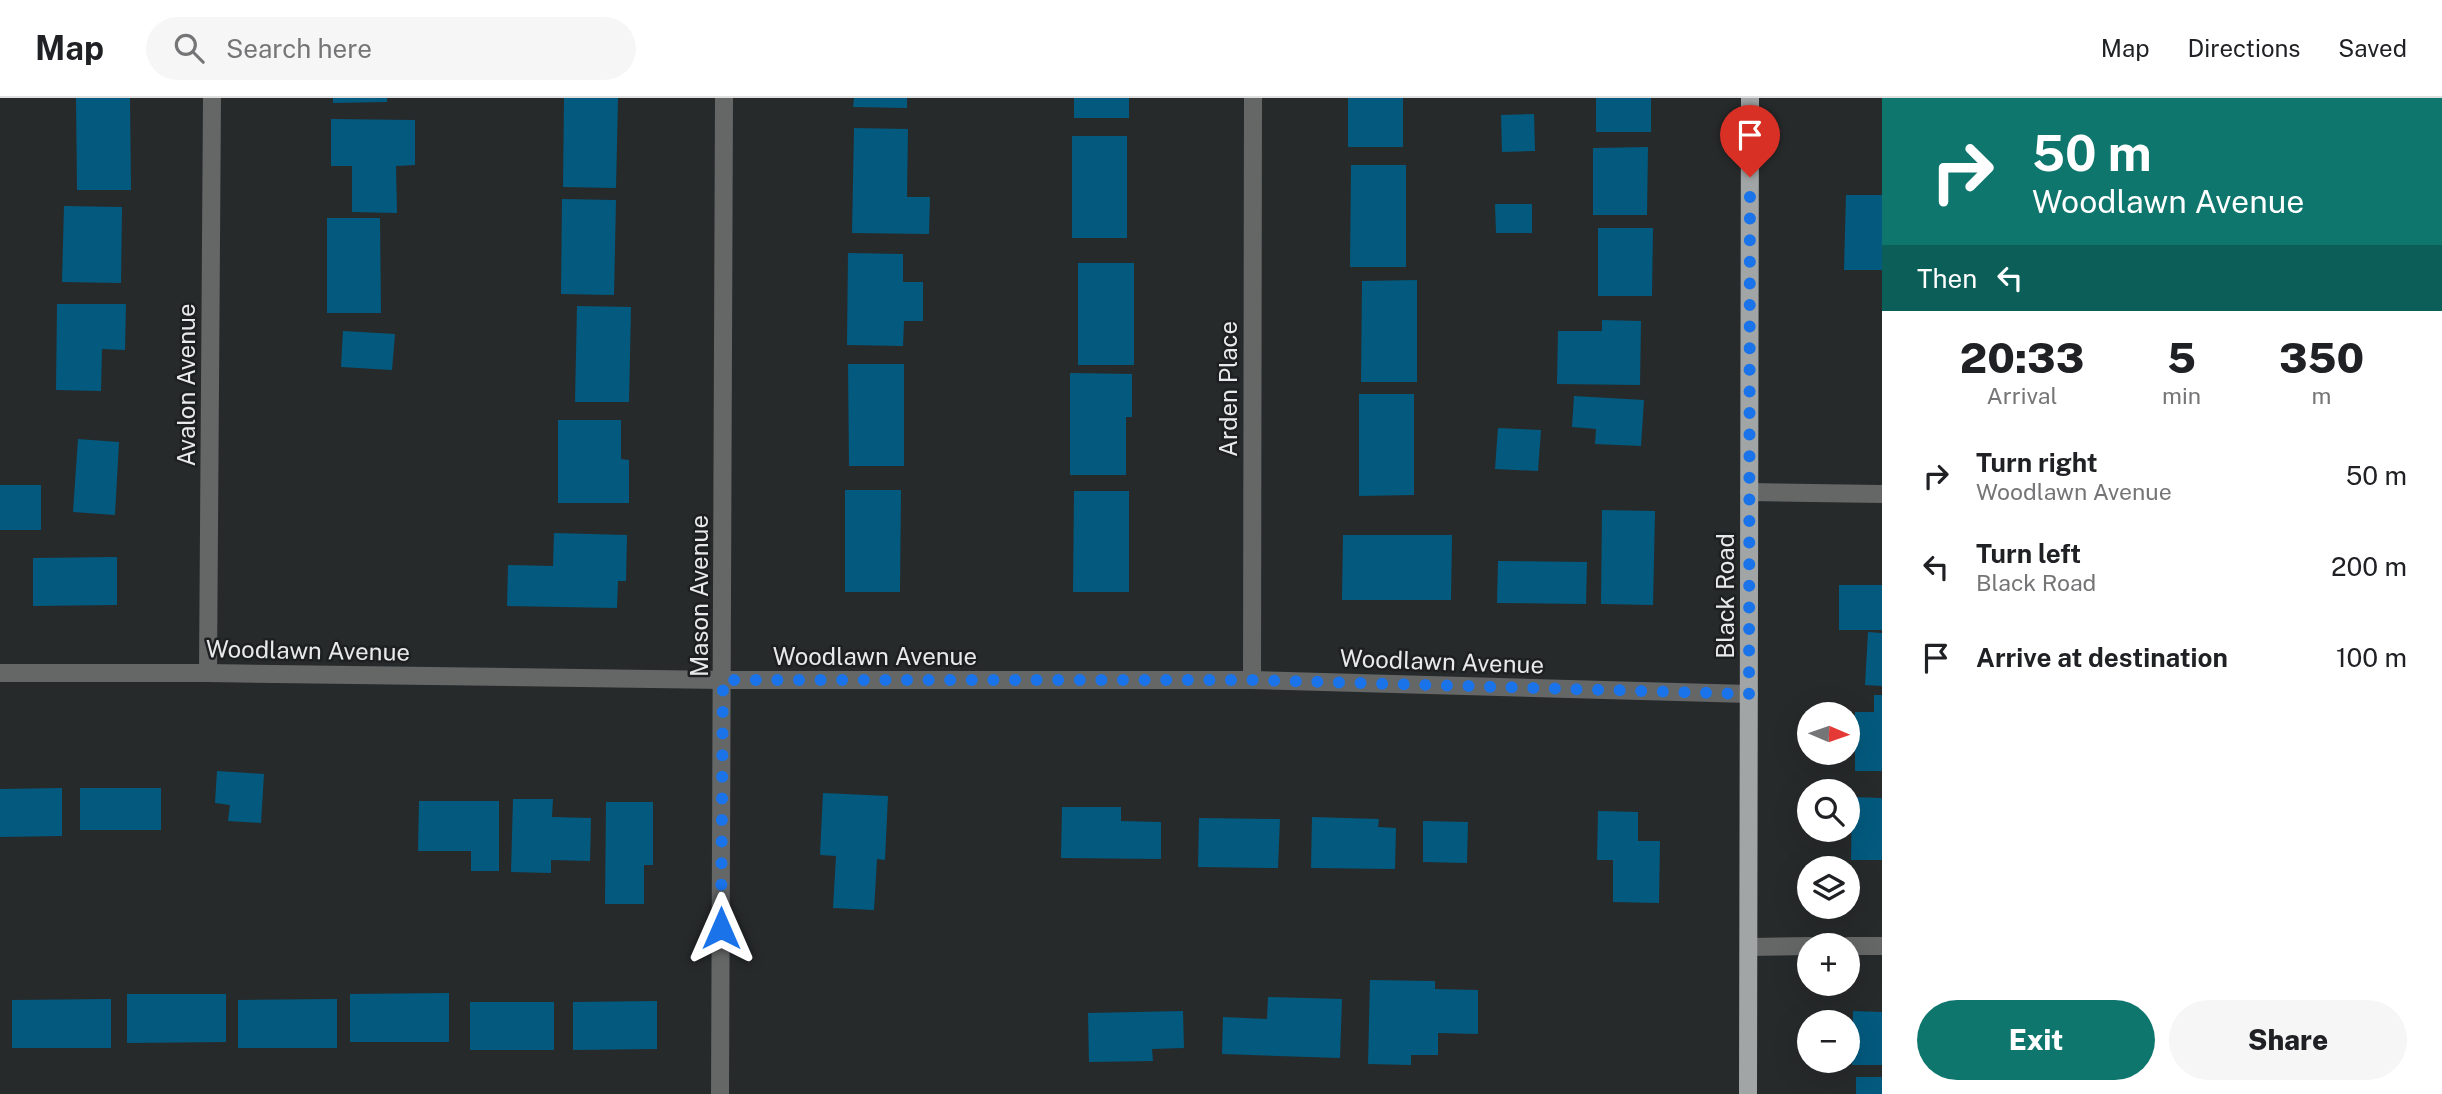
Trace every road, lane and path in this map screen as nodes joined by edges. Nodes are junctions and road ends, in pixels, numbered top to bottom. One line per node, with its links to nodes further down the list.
1 (212, 98): 8 (street, Avalon Avenue)
2 (724, 98): 9 (street, Mason Avenue)
3 (1253, 98): 10 (street, Arden Place)
4 (1750, 98): 5 (main road, Black Road)
5 (1749, 492): 6 (street); 11 (main road, Black Road)
6 (1882, 494)
7 (0, 673): 8 (street, Woodlawn Avenue)
8 (208, 673): 9 (street, Woodlawn Avenue)
9 (723, 680): 10 (street, Woodlawn Avenue); 16 (street, Mason Avenue)
10 (1252, 680): 11 (street, Woodlawn Avenue)
11 (1749, 694): 15 (main road, Black Road)
12 (1797, 946): 15 (street)
13 (1860, 946): 14 (street)
14 (1882, 946)
15 (1748, 947): 17 (main road, Black Road)
16 (720, 1094)
17 (1748, 1094)

